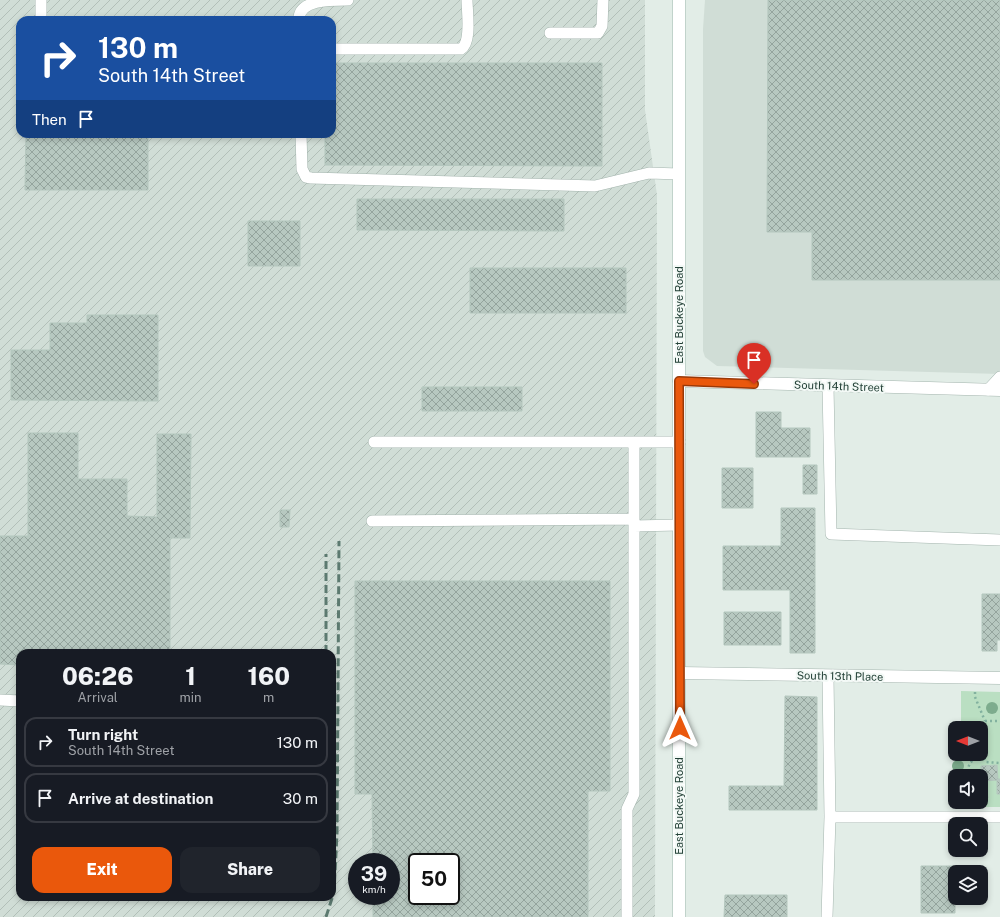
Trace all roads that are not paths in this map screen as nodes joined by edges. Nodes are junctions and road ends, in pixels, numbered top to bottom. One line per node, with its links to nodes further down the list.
1 (41, 0): 6 (lane)
2 (348, 0): 7 (lane)
3 (467, 0): 9 (lane)
4 (603, 0): 8 (lane)
5 (679, 0): 11 (main road, East Buckeye Road)
6 (41, 16)
7 (299, 16)
8 (550, 33)
9 (336, 49)
10 (301, 138): 11 (lane)
11 (679, 174): 13 (main road, East Buckeye Road)
12 (1000, 377): 15 (lane)
13 (679, 381): 14 (main road, South 14th Street); 17 (main road, East Buckeye Road)
14 (828, 386): 15 (main road, South 14th Street); 22 (lane)
15 (994, 390)
16 (374, 442): 18 (lane)
17 (680, 442): 18 (lane); 21 (main road, East Buckeye Road)
18 (634, 443): 20 (lane)
19 (372, 521): 20 (lane)
20 (634, 522): 21 (lane); 30 (lane)
21 (679, 525): 23 (main road, East Buckeye Road)
22 (1000, 540)
23 (680, 673): 24 (main road, South 13th Place); 31 (main road, East Buckeye Road)
24 (828, 676): 25 (main road, South 13th Place); 28 (lane)
25 (1000, 678)
26 (0, 700): 27 (lane)
27 (16, 701)
28 (830, 817): 29 (lane); 32 (lane)
29 (1000, 817)
30 (627, 917)
31 (679, 917)
32 (827, 917)

